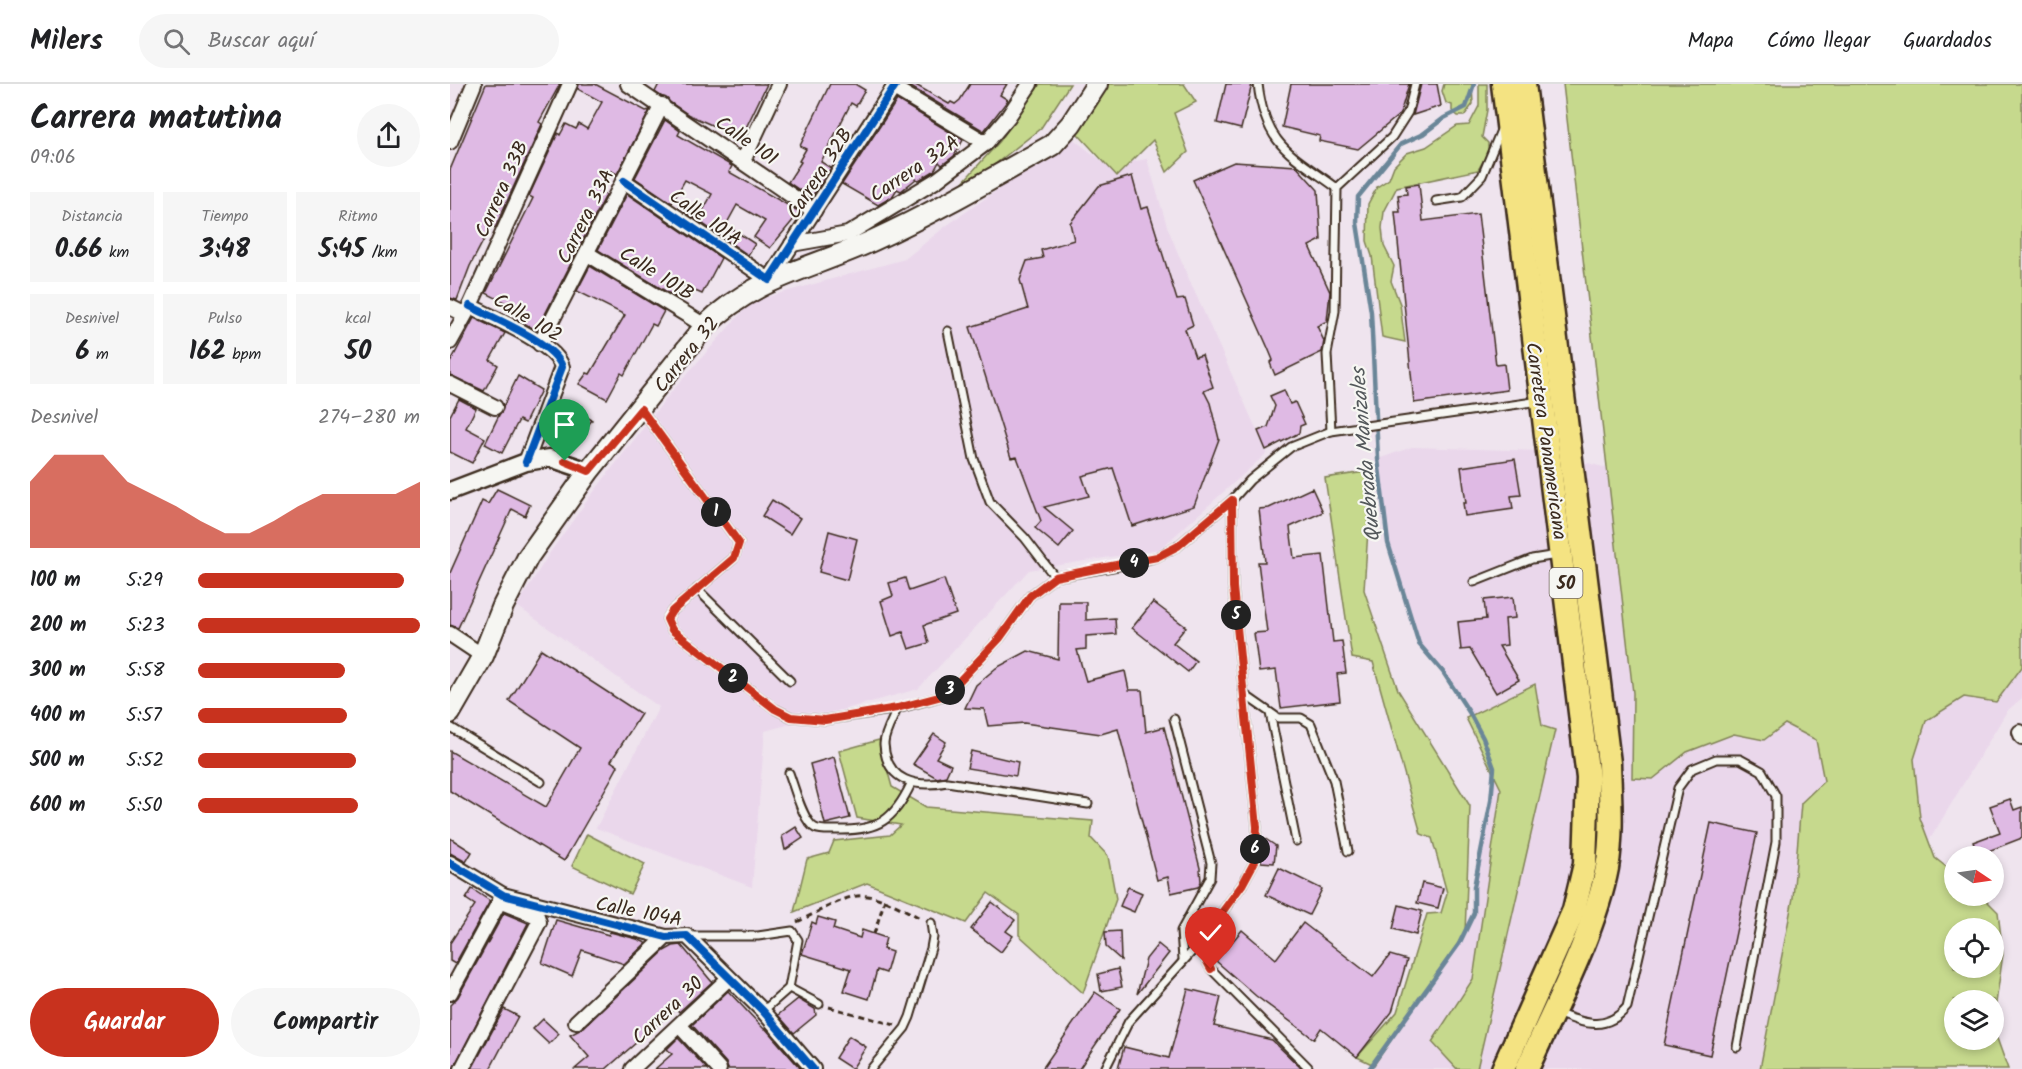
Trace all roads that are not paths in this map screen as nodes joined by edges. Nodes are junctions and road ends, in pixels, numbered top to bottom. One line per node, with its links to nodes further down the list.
1 (474, 84): 15 (street)
2 (570, 84): 26 (street, Carrera 33B)
3 (628, 84): 12 (street, Calle 101)
4 (779, 84): 17 (street)
5 (1030, 84): 16 (street, Carrera 32A)
6 (1097, 84): 24 (main road, Carrera 32)
7 (1258, 84): 19 (lane)
8 (1415, 84): 19 (lane)
9 (1503, 84): 14 (highway, Carretera Panamericana / 50)
10 (1524, 84): 71 (highway, Carretera Panamericana / 50)
11 (895, 86): 16 (street); 21 (street, Carrera 32B)
12 (652, 91): 13 (street, Calle 101)
13 (662, 105): 17 (street, Calle 101); 18 (street, Carrera 33A)
14 (1506, 117): 20 (lane); 32 (highway, Carretera Panamericana / 50)
15 (450, 142)
16 (986, 143): 22 (street, Carrera 32A)
17 (743, 161): 21 (street, Calle 101)
18 (624, 181): 23 (street, Carrera 33A); 24 (street, Calle 101A)
19 (1337, 188): 35 (lane)
20 (1436, 201)
21 (814, 211): 22 (street, Carrera 32B)
22 (792, 244): 24 (street, Carrera 32B)
23 (588, 254): 27 (street, Calle 101B); 30 (street, Carrera 33A)
24 (768, 280): 27 (main road, Carrera 32)
25 (450, 307): 26 (street, Calle 102)
26 (467, 310): 29 (street, Carrera 33B); 30 (street, Calle 102)
27 (705, 326): 34 (main road, Carrera 32)
28 (948, 331): 41 (lane)
29 (450, 342)
30 (540, 344): 36 (street, Calle 102)
31 (450, 384): 33 (street)
32 (1542, 400): 35 (lane); 40 (highway, Carretera Panamericana / 50)
33 (495, 407)
34 (641, 409): 37 (main road, Carrera 32); 43 (lane)
35 (1330, 431): 39 (lane)
36 (526, 462): 37 (street); 38 (street)
37 (589, 471): 45 (main road, Carrera 32)
38 (450, 491)
39 (1232, 500): 41 (lane); 47 (lane)
40 (1563, 554): 42 (lane); 82 (highway, Carretera Panamericana / 50)
41 (1055, 577): 48 (lane)
42 (1474, 582)
43 (697, 589): 46 (lane); 48 (lane)
44 (450, 634): 45 (street)
45 (483, 657): 49 (main road, Carrera 32)
46 (790, 681)
47 (1245, 695): 50 (lane); 64 (lane)
48 (897, 708): 55 (lane)
49 (450, 713)
50 (1270, 713): 57 (lane); 58 (lane)
51 (1174, 719): 65 (lane)
52 (450, 727): 54 (lane)
53 (789, 773): 55 (lane)
54 (541, 782)
55 (911, 784): 56 (lane)
56 (1088, 804)
57 (1296, 841)
58 (1348, 852)
59 (450, 864): 60 (street, Calle 104A)
60 (502, 899): 63 (street, Calle 104A); 68 (street); 76 (street, Calle 104A)
61 (931, 923): 80 (lane)
62 (687, 936): 63 (street, Calle 104A); 66 (street, Calle 104A); 67 (lane)
63 (666, 937): 72 (street)
64 (1198, 945): 65 (lane); 75 (lane)
65 (1183, 959): 81 (lane)
66 (728, 979): 70 (street, Calle 104A); 73 (street, Carrera 30)
67 (789, 988): 69 (lane); 70 (lane)
68 (450, 993)
69 (819, 1004)
70 (763, 1011): 79 (street, Calle 104A)
71 (1554, 1012): 74 (lane); 83 (highway, Carretera Panamericana / 50)
72 (576, 1023)
73 (680, 1026): 77 (street, Carrera 30); 78 (street)
74 (1737, 1047)
75 (1308, 1067)
76 (462, 1069)
77 (632, 1069)
78 (719, 1069)
79 (813, 1069)
80 (871, 1069)
81 (1105, 1069)
82 (1503, 1069)
83 (1527, 1069)

